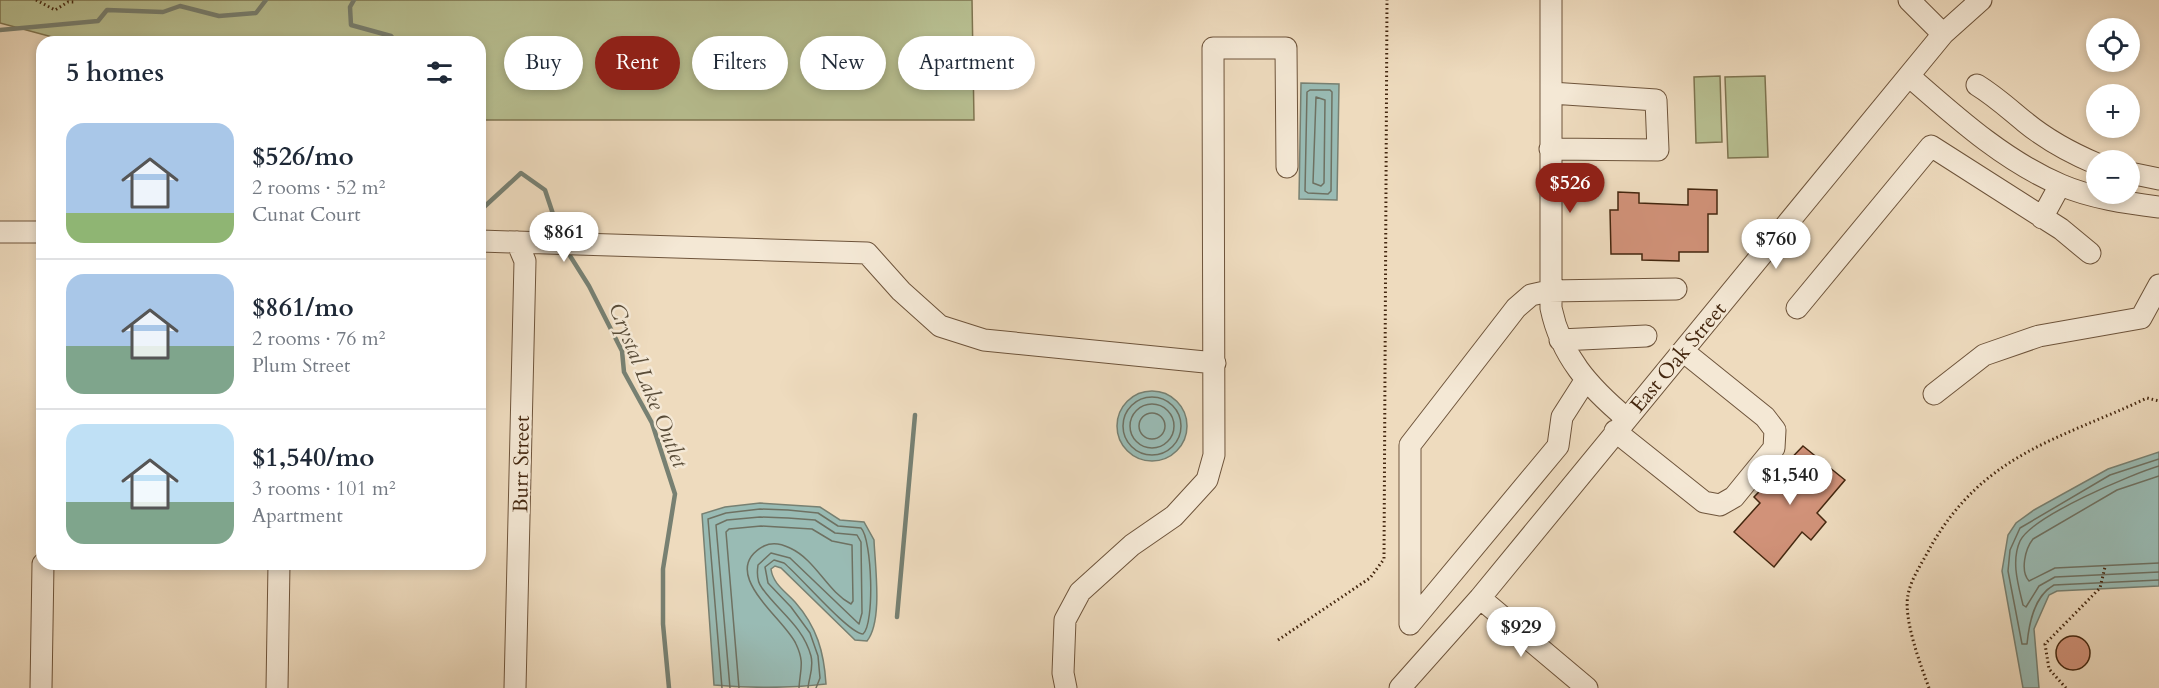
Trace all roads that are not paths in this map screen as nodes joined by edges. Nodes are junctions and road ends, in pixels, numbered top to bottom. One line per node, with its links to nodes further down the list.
1 (1551, 0): 7 (street)
2 (1909, 0): 4 (street)
3 (1981, 0): 4 (street, East Oak Street)
4 (1943, 34): 5 (street, East Oak Street)
5 (1909, 76): 13 (street); 27 (street, East Oak Street)
6 (1977, 85): 9 (street)
7 (1551, 93): 8 (street); 8 (street)
8 (1550, 149): 23 (street)
9 (2086, 159)
10 (1287, 167): 28 (street)
11 (2140, 175): 12 (street)
12 (2159, 179)
13 (2060, 185): 14 (street); 15 (street)
14 (2159, 207)
15 (2042, 218): 20 (street); 24 (street)
16 (0, 232): 17 (street)
17 (36, 232)
18 (486, 241): 19 (street)
19 (517, 242): 28 (street); 37 (street, Burr Street)
20 (2090, 253)
21 (2159, 285): 30 (street)
22 (1676, 289): 23 (street)
23 (1549, 291): 26 (street); 29 (street)
24 (1797, 308)
25 (1646, 336): 26 (street)
26 (1560, 340): 29 (street)
27 (1683, 351): 31 (street, East Oak Street); 31 (street)
28 (1215, 363): 38 (street)
29 (1585, 381): 31 (street)
30 (1934, 394)
31 (1621, 425): 34 (street, East Oak Street)
32 (43, 570): 35 (street)
33 (279, 570): 36 (street)
34 (1480, 598): 39 (street, East Oak Street); 40 (street)
35 (41, 688)
36 (277, 688)
37 (515, 688)
38 (1066, 688)
39 (1400, 688)
40 (1587, 688)

